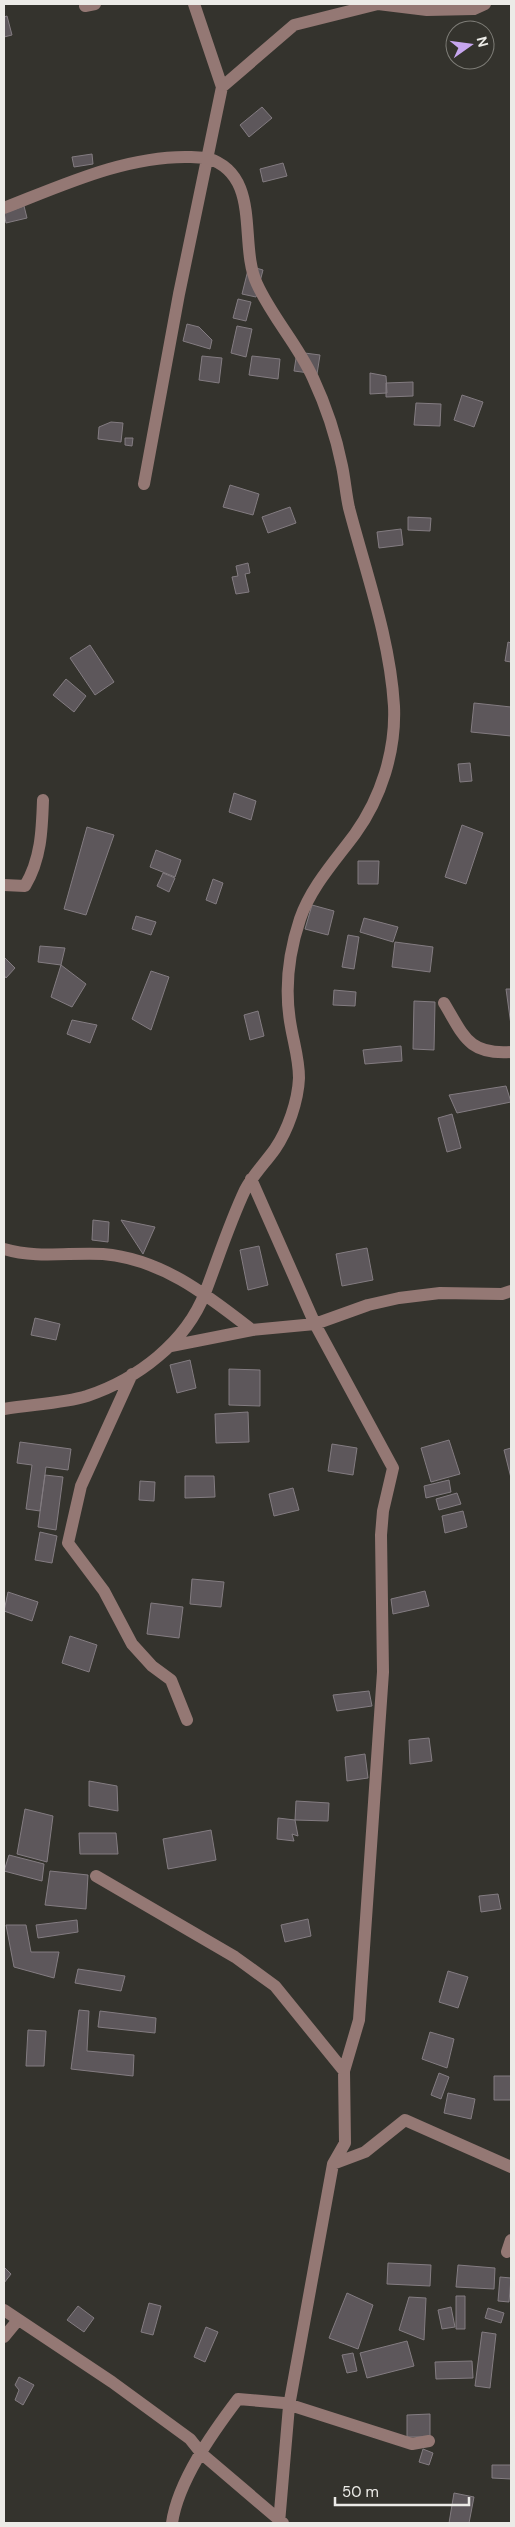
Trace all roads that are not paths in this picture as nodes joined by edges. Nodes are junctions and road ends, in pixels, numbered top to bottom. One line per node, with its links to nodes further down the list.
1 (194, 4): 3 (street)
2 (485, 4): 3 (street)
3 (222, 87): 4 (street)
4 (207, 158): 5 (street); 6 (street); 11 (street)
5 (4, 208)
6 (144, 484)
7 (43, 800): 8 (street)
8 (4, 885)
9 (444, 1003): 10 (street)
10 (511, 1052)
11 (251, 1179): 14 (street); 15 (street)
12 (4, 1250): 14 (street)
13 (511, 1291): 15 (street)
14 (204, 1295): 16 (street); 17 (street)
15 (316, 1324): 16 (street); 22 (street)
16 (252, 1330): 17 (street)
17 (171, 1346): 18 (street)
18 (132, 1374): 19 (street); 20 (street)
19 (4, 1409)
20 (187, 1720)
21 (96, 1876): 22 (street)
22 (344, 2071): 23 (street)
23 (333, 2164): 24 (street); 28 (street)
24 (511, 2168)
25 (4, 2310): 26 (street)
26 (18, 2320): 27 (street); 30 (street)
27 (4, 2337)
28 (290, 2406): 29 (street); 30 (street); 31 (street)
29 (429, 2441)
30 (202, 2454): 31 (street); 32 (street)
31 (280, 2522)
32 (172, 2523)

